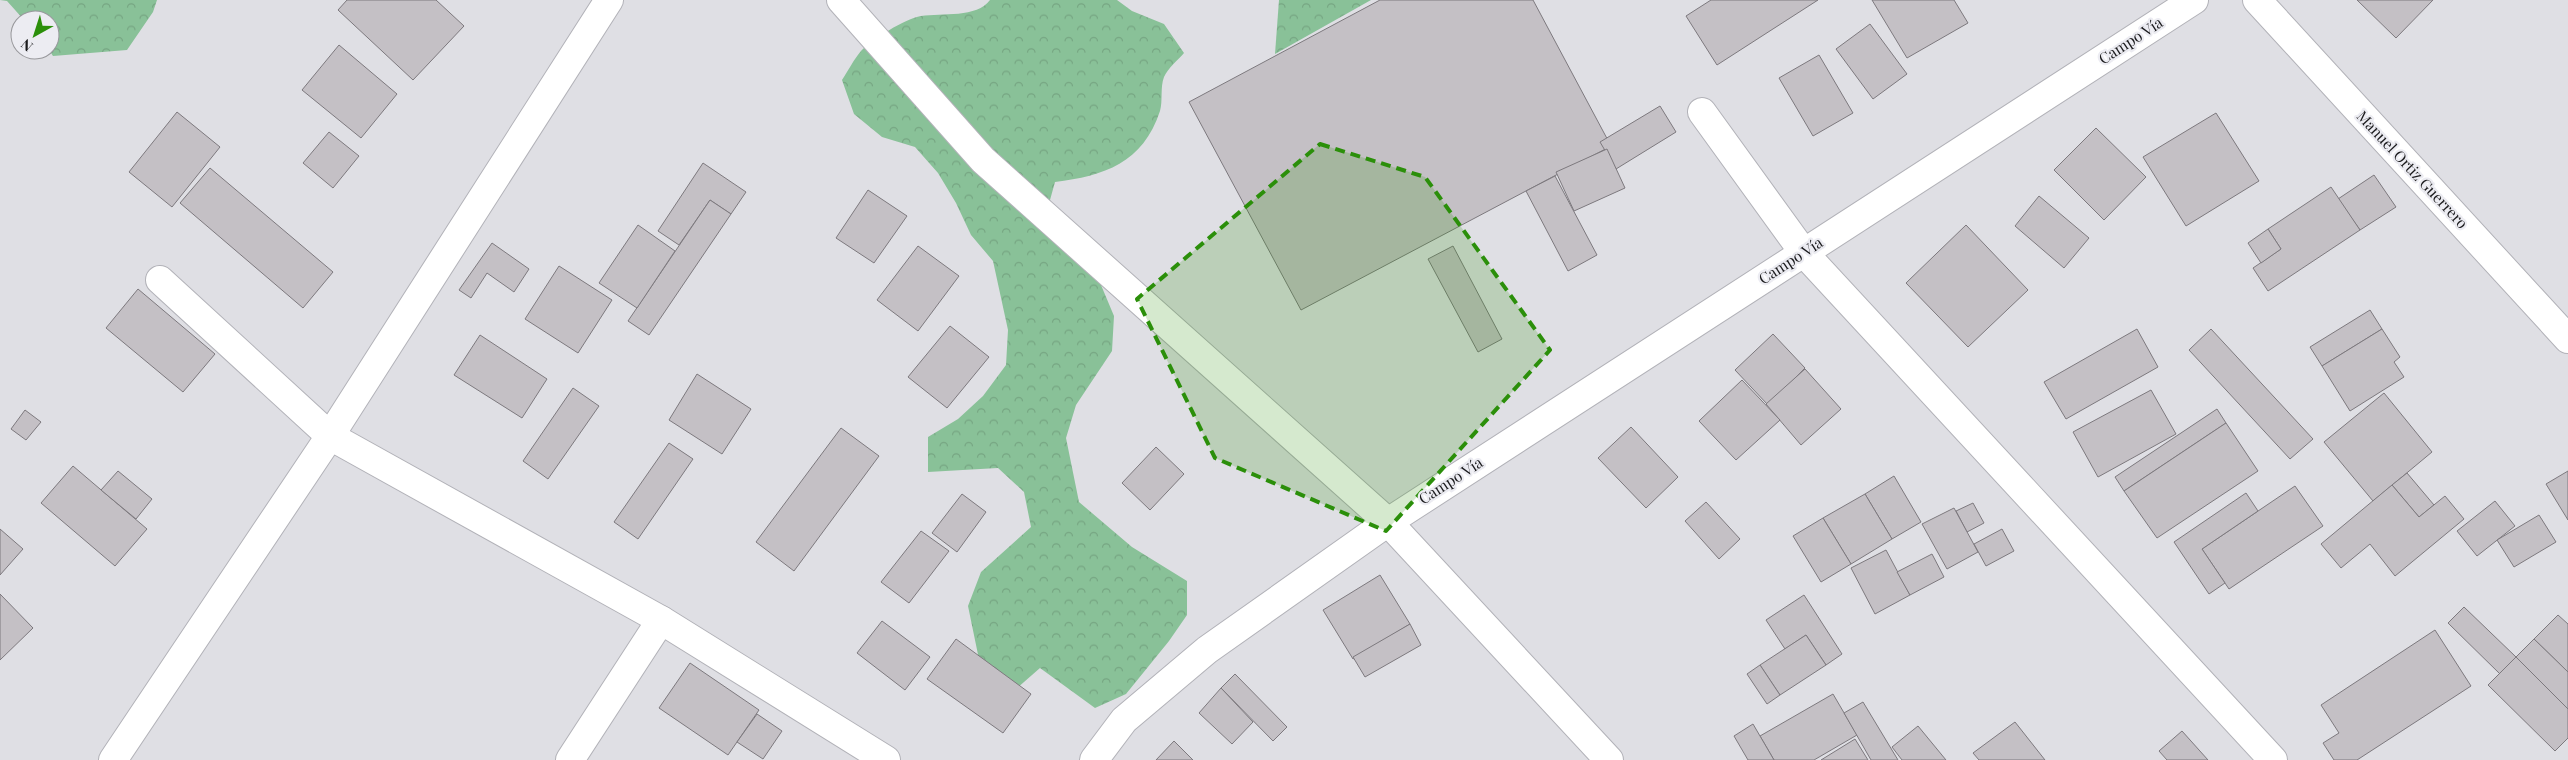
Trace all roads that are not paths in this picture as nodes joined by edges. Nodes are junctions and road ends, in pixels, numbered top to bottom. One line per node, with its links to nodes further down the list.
1 (609, 0): 9 (street)
2 (841, 0): 10 (street)
3 (2194, 0): 6 (street, Campo Vía)
4 (2257, 0): 8 (street, Manuel Ortiz Guerrero)
5 (1702, 112): 6 (street)
6 (1804, 253): 10 (street, Campo Vía); 17 (street)
7 (160, 280): 9 (street)
8 (2568, 339)
9 (330, 436): 11 (street); 12 (street)
10 (1388, 522): 15 (street, Campo Vía); 16 (street)
11 (661, 620): 13 (street); 14 (street)
12 (113, 760)
13 (570, 760)
14 (886, 760)
15 (1094, 760)
16 (1609, 760)
17 (2273, 760)

